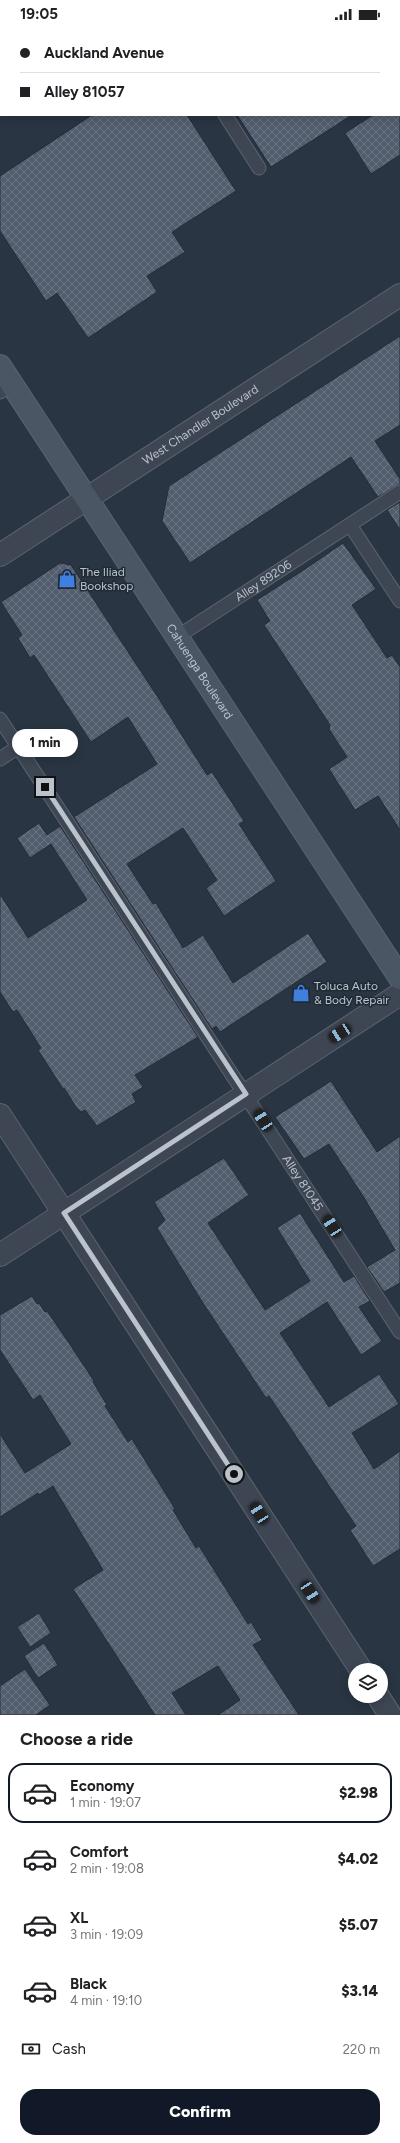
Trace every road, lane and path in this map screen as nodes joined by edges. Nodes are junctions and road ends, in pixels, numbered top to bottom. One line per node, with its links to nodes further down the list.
1 (226, 116): 2 (lane)
2 (259, 168)
3 (400, 295): 7 (street, West Chandler Boulevard)
4 (0, 366): 5 (main road, Cahuenga Boulevard)
5 (6, 389): 7 (main road, Cahuenga Boulevard)
6 (400, 492): 8 (lane, Alley 89206)
7 (87, 499): 9 (street, West Chandler Boulevard); 11 (main road, Cahuenga Boulevard)
8 (350, 525): 10 (lane); 11 (lane, Alley 89206)
9 (0, 555)
10 (400, 601)
11 (177, 637): 15 (main road, Cahuenga Boulevard)
12 (0, 719): 13 (lane, Alley 81045)
13 (18, 747): 14 (lane); 17 (lane, Alley 81045)
14 (0, 759)
15 (400, 978)
16 (400, 994): 17 (street)
17 (246, 1094): 19 (street); 21 (lane, Alley 81045)
18 (0, 1115): 19 (street)
19 (64, 1213): 20 (street); 22 (street)
20 (0, 1255)
21 (400, 1332)
22 (356, 1663)
23 (382, 1703): 24 (street)
24 (390, 1715)

